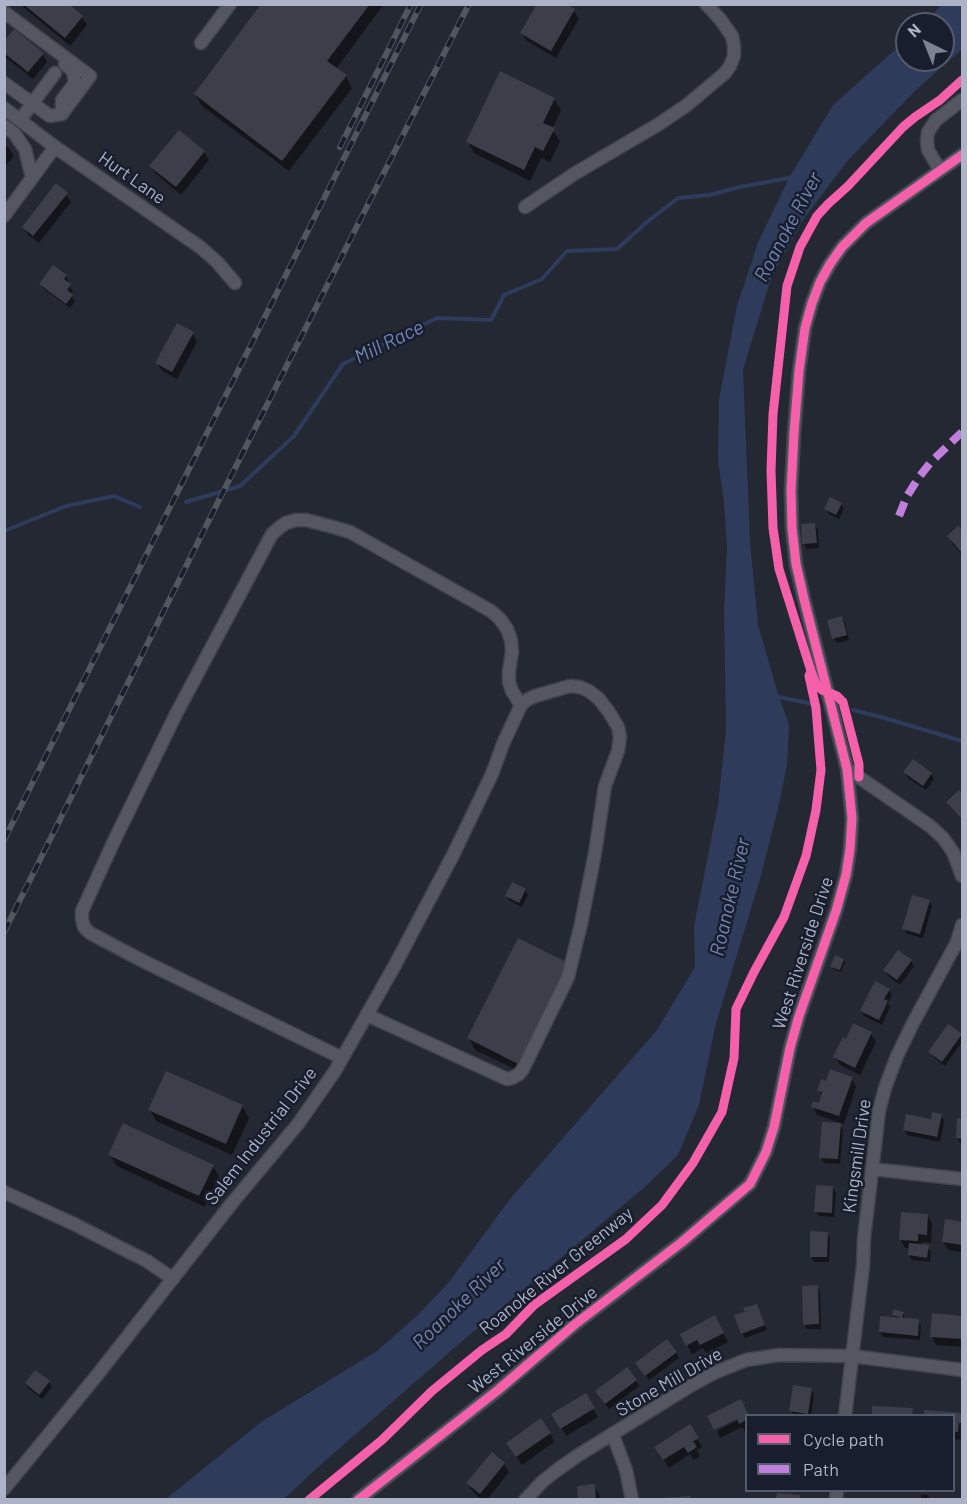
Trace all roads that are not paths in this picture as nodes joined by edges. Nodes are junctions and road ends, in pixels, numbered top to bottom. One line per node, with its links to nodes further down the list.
1 (230, 4): 4 (street)
2 (706, 4): 17 (street)
3 (9, 17): 8 (street)
4 (201, 43)
5 (55, 73): 8 (street)
6 (4, 83): 8 (street)
7 (963, 100): 14 (street)
8 (32, 104): 10 (street)
9 (4, 108): 10 (street, Hurt Lane)
10 (20, 120): 12 (street, Hurt Lane)
11 (4, 126): 15 (street)
12 (55, 147): 15 (street); 19 (street, Hurt Lane)
13 (963, 154): 14 (street, West Riverside Drive)
14 (940, 170): 21 (street, West Riverside Drive)
15 (32, 178): 16 (street)
16 (9, 202): 18 (street)
17 (525, 207)
18 (4, 216)
19 (235, 283)
20 (520, 705): 24 (street, Salem Industrial Drive); 24 (street); 25 (street)
21 (847, 769): 22 (street); 35 (street, West Riverside Drive)
22 (963, 876)
23 (963, 925): 26 (street, Kingsmill Drive)
24 (367, 1015): 25 (street, Salem Industrial Drive)
25 (342, 1058): 29 (street, Salem Industrial Drive)
26 (872, 1168): 27 (street); 30 (street, Kingsmill Drive)
27 (963, 1179)
28 (4, 1192): 29 (street)
29 (173, 1279): 34 (street, Salem Industrial Drive)
30 (852, 1356): 31 (street, Stone Mill Drive); 32 (street); 33 (street, Stone Mill Drive)
31 (963, 1370)
32 (845, 1414)
33 (613, 1435): 36 (street, Stone Mill Drive); 37 (street)
34 (4, 1489)
35 (358, 1500)
36 (525, 1500)
37 (632, 1500)

